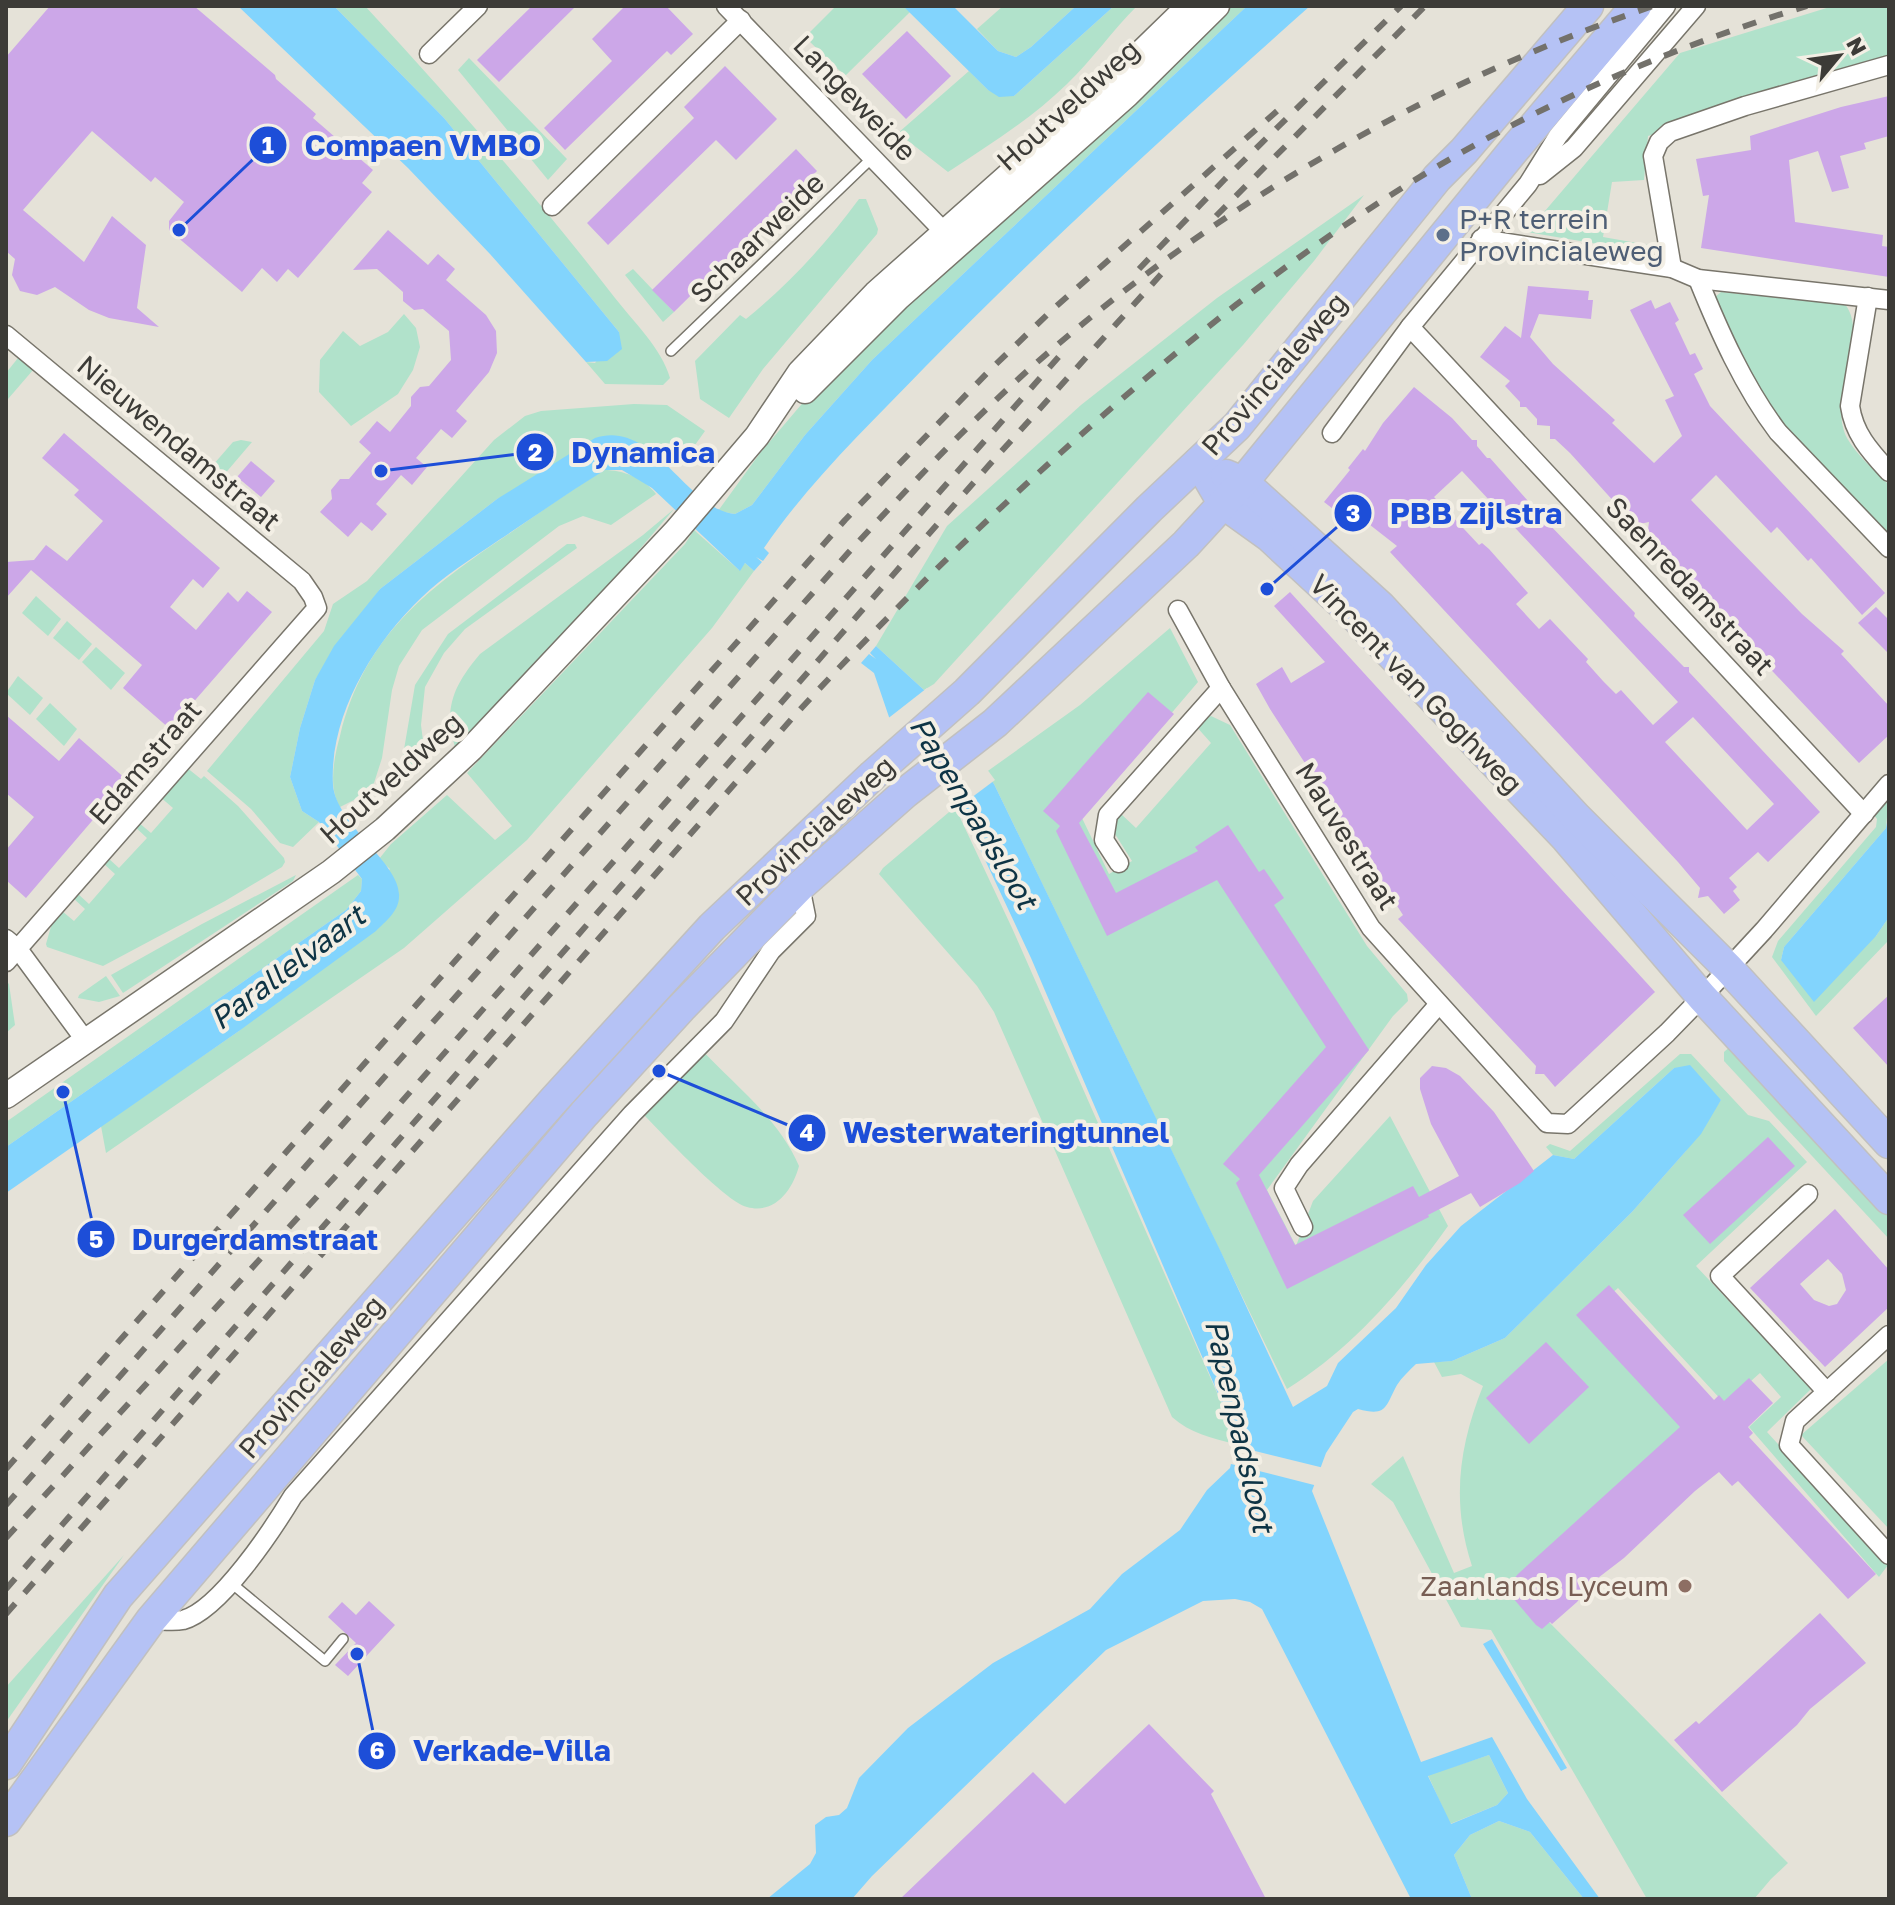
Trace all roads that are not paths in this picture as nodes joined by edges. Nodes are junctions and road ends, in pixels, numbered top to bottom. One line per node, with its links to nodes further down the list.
1 (478, 6): 10 (street)
2 (726, 6): 9 (street, Langeweide)
3 (1189, 6): 15 (street, Houtveldweg)
4 (1217, 6): 15 (street, Houtveldweg)
5 (1588, 6): 25 (main road, Provincialeweg)
6 (1636, 6): 27 (main road, Provincialeweg)
7 (1666, 6): 13 (street)
8 (1696, 6): 13 (street)
9 (741, 20): 12 (street, Langeweide); 14 (street)
10 (429, 54)
11 (1889, 65): 17 (street)
12 (873, 157): 15 (street, Langeweide); 23 (lane, Schaarweide)
13 (1528, 184): 16 (street)
14 (552, 206)
15 (950, 238): 40 (street, Houtveldweg)
16 (1481, 239): 17 (street); 21 (street)
17 (1672, 268): 18 (street)
18 (1698, 279): 19 (street); 28 (street)
19 (1868, 297): 20 (street); 26 (street)
20 (1889, 300)
21 (1410, 327): 24 (street); 33 (street, Saenredamstraat)
22 (6, 335): 29 (street, Nieuwendamstraat)
23 (671, 351)
24 (1332, 433)
25 (1199, 462): 27 (main road, Vincent van Goghweg); 50 (main road, Provincialeweg)
26 (1889, 472)
27 (1233, 493): 35 (main road, Provincialeweg); 37 (main road, Vincent van Goghweg); 38 (main road, Vincent van Goghweg)
28 (1889, 548)
29 (313, 597): 36 (street, Edamstraat)
30 (1178, 610): 31 (street, Mauvestraat)
31 (1221, 688): 34 (street); 39 (street, Mauvestraat)
32 (1889, 784): 33 (street)
33 (1864, 814): 37 (street)
34 (1119, 863)
35 (800, 886): 49 (street, Provincialeweg); 51 (main road, Provincialeweg)
36 (10, 950): 40 (street)
37 (1728, 968): 38 (street); 42 (main road, Vincent van Goghweg)
38 (1702, 997): 39 (street, Mauvestraat); 44 (main road, Vincent van Goghweg)
39 (1439, 1004): 45 (street)
40 (85, 1040): 41 (street, Houtveldweg)
41 (6, 1096)
42 (1889, 1143)
43 (1808, 1194): 47 (street)
44 (1889, 1199)
45 (1303, 1227)
46 (1889, 1335): 47 (street)
47 (1827, 1392): 48 (street)
48 (1889, 1555)
49 (230, 1582): 51 (street, Provincialeweg); 52 (lane)
50 (118, 1596): 51 (main road); 53 (main road, Provincialeweg)
51 (151, 1620): 54 (main road, Provincialeweg)
52 (343, 1639)
53 (6, 1764)
54 (6, 1821)

